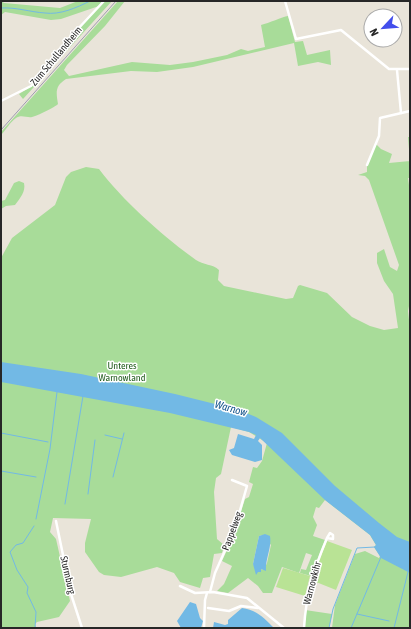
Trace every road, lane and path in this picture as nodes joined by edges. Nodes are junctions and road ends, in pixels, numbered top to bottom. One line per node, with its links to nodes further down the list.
1 (104, 1): 5 (street, Zum Schullandheim)
2 (285, 1): 4 (street)
3 (410, 69): 4 (street)
4 (397, 70): 7 (street)
5 (1, 101)
6 (410, 111): 7 (street)
7 (400, 113): 8 (street)
8 (367, 165)
9 (232, 480): 13 (street, Pappelweg)
10 (56, 521): 16 (street, Sturmburg)
11 (327, 538): 19 (street, Warnowkihr)
12 (180, 586): 13 (street)
13 (209, 593): 15 (street); 17 (street)
14 (208, 608): 15 (street)
15 (258, 608): 18 (street)
16 (82, 628)
17 (204, 628)
18 (284, 628)
19 (304, 628)

